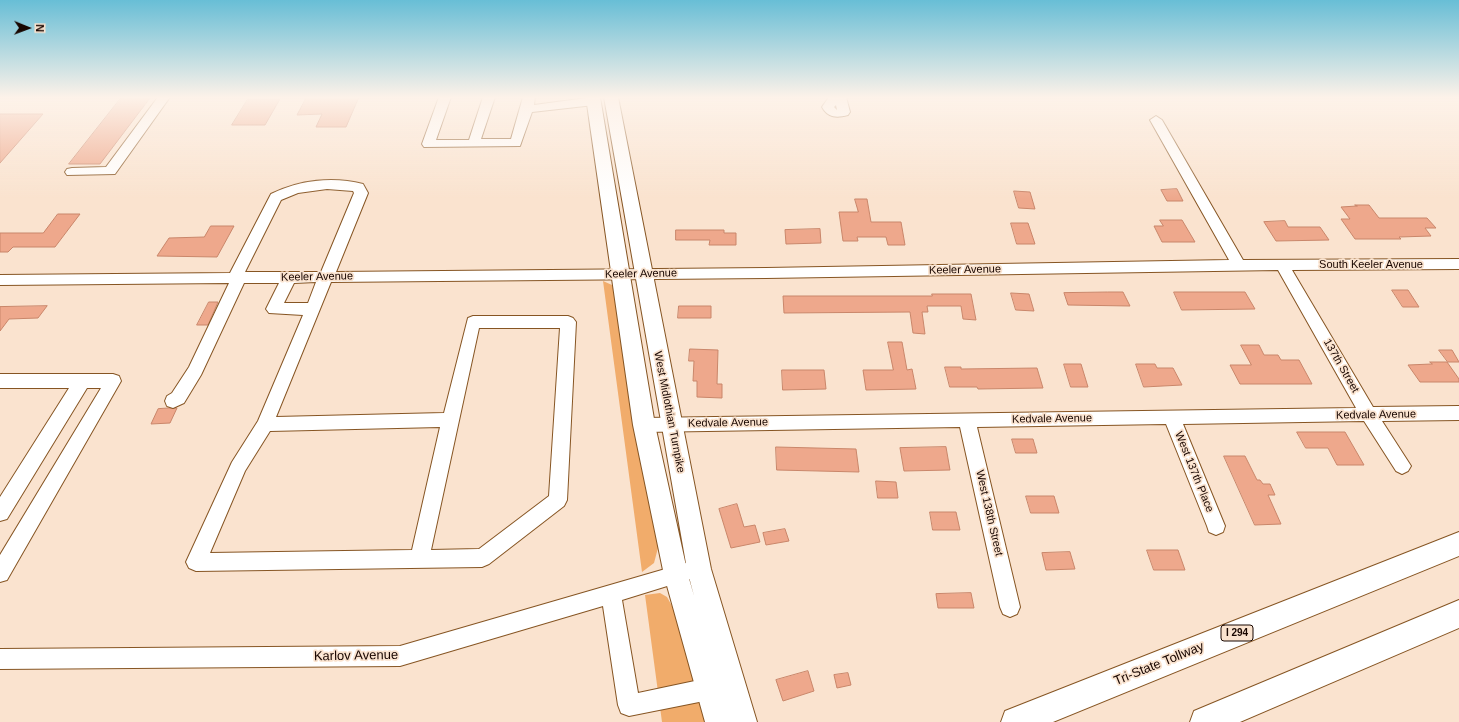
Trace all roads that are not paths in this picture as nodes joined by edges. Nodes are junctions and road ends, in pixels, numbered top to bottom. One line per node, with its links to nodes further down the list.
1 (140, 131): 9 (street)
2 (433, 131): 8 (street)
3 (478, 131): 8 (street)
4 (520, 131): 8 (street)
5 (600, 131): 13 (main road, West Midlothian Turnpike)
6 (615, 131): 13 (main road, West Midlothian Turnpike)
7 (1162, 131): 11 (street)
8 (474, 143)
9 (72, 172)
10 (1459, 264): 12 (street, South Keeler Avenue)
11 (1239, 265): 12 (street, Keeler Avenue); 13 (street, Keeler Avenue)
12 (1282, 265): 23 (street, 137th Street)
13 (632, 274): 15 (street, Keeler Avenue); 28 (main road, West Midlothian Turnpike); 29 (main road, West Midlothian Turnpike)
14 (289, 277): 15 (street, Keeler Avenue); 16 (street, Keeler Avenue); 18 (street)
15 (327, 277): 16 (street); 18 (street)
16 (237, 278): 17 (street, Keeler Avenue); 21 (street)
17 (0, 280)
18 (314, 309): 27 (street)
19 (0, 381): 20 (street)
20 (82, 381): 31 (street); 36 (street)
21 (173, 401)
22 (1459, 413): 23 (street, Kedvale Avenue)
23 (1369, 415): 24 (street, Kedvale Avenue); 30 (street, 137th Street)
24 (1172, 417): 26 (street, Kedvale Avenue); 32 (street, West 137th Place)
25 (451, 420): 27 (street); 34 (street); 34 (street)
26 (967, 420): 28 (street, Kedvale Avenue); 39 (street, West 138th Street)
27 (266, 424): 34 (street)
28 (671, 424): 29 (street, Kedvale Avenue); 35 (main road, West Midlothian Turnpike)
29 (644, 425): 37 (main road, West Midlothian Turnpike)
30 (1402, 466)
31 (0, 513)
32 (1216, 526)
33 (1459, 544): 45 (highway, Tri-State Tollway / I 294)
34 (419, 559)
35 (699, 568): 37 (street, Karlov Avenue); 44 (main road, West Midlothian Turnpike)
36 (0, 573)
37 (676, 575): 38 (street, Karlov Avenue); 42 (main road, West Midlothian Turnpike)
38 (611, 594): 41 (street, Karlov Avenue); 42 (street)
39 (1010, 607)
40 (1459, 614): 46 (highway)
41 (0, 659)
42 (709, 689): 43 (main road, West Midlothian Turnpike)
43 (719, 722)
44 (743, 722)
45 (1016, 722)
46 (1205, 722)

